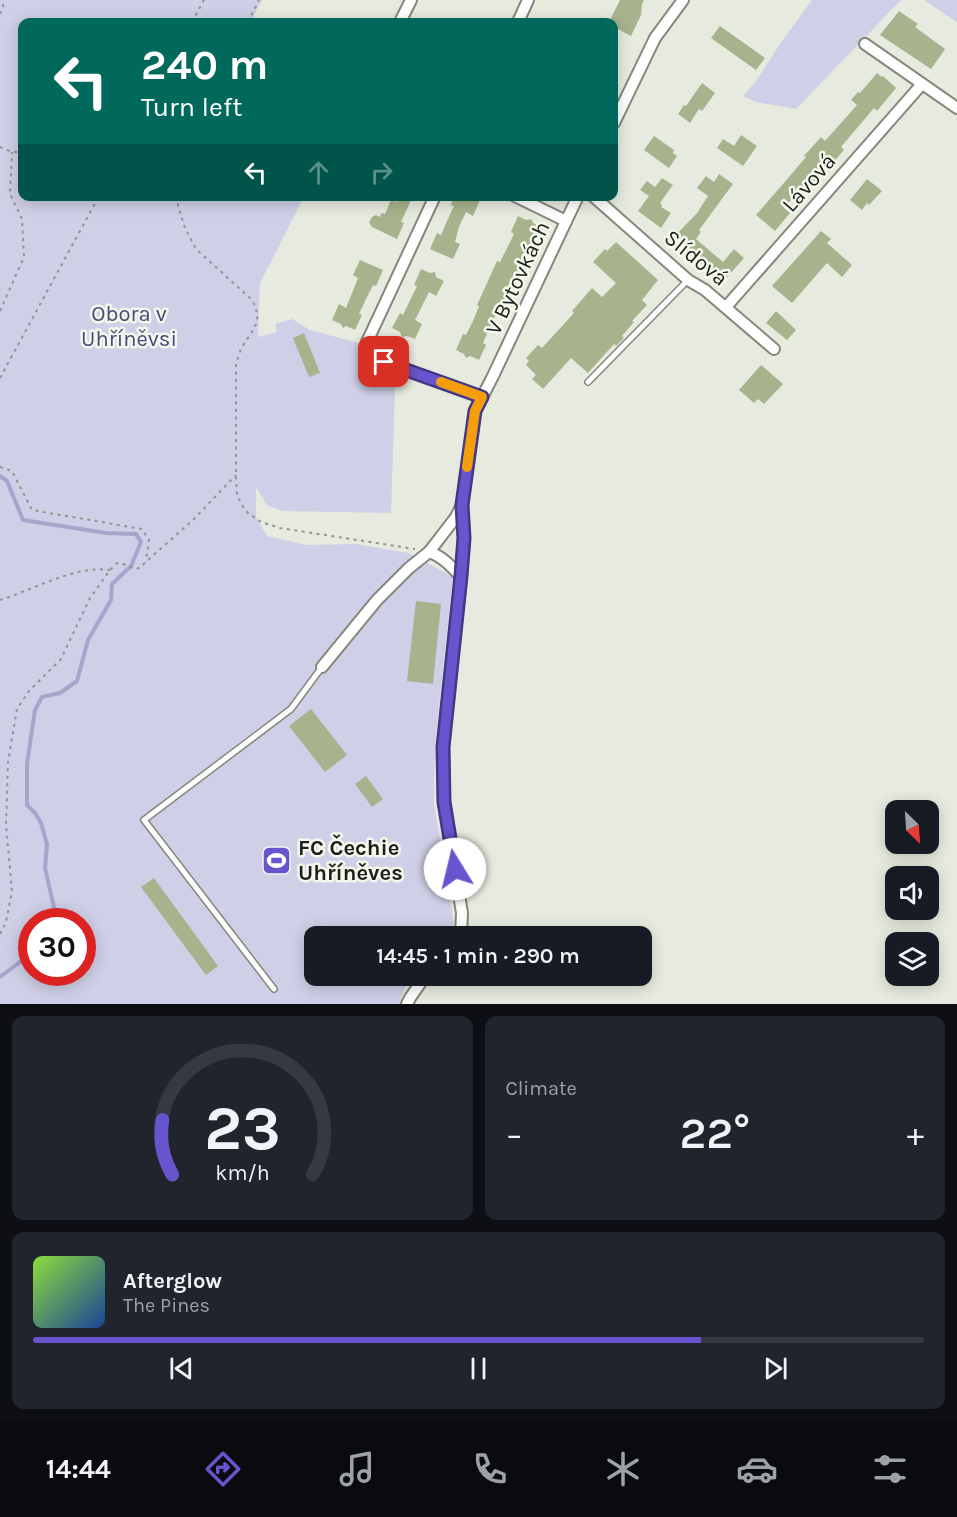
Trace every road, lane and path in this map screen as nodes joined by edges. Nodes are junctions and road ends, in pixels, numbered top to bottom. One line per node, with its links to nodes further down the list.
1 (5, 0): 7 (path)
2 (204, 0): 8 (path)
3 (259, 0): 9 (path)
4 (411, 0): 10 (street)
5 (528, 0): 11 (street)
6 (683, 0): 15 (street)
7 (0, 14)
8 (194, 18)
9 (250, 18)
10 (402, 18)
11 (520, 18)
12 (865, 44): 13 (street)
13 (922, 84): 14 (street); 27 (street, Lávová)
14 (957, 108)
15 (618, 115)
16 (0, 147): 17 (path)
17 (12, 152): 18 (path); 28 (path)
18 (18, 152)
19 (96, 201): 32 (path)
20 (178, 201): 36 (path)
21 (433, 201): 29 (street)
22 (525, 201): 25 (street)
23 (576, 201): 25 (street, V Bytovkách)
24 (599, 201): 26 (street, Slídová)
25 (566, 221): 34 (street, V Bytovkách)
26 (688, 280): 27 (street, Slídová); 33 (lane)
27 (726, 307): 30 (street, Slídová)
28 (0, 311)
29 (368, 342)
30 (774, 349)
31 (384, 362): 34 (lane)
32 (0, 378)
33 (588, 382)
34 (482, 397): 37 (street, V Bytovkách)
35 (0, 467): 39 (path)
36 (236, 475): 38 (path); 39 (path)
37 (462, 505): 38 (street); 41 (street)
38 (429, 552): 41 (street); 43 (street)
39 (146, 561): 40 (path)
40 (110, 570): 42 (path); 45 (path)
41 (461, 576): 44 (street)
42 (0, 600)
43 (322, 667): 47 (lane)
44 (461, 926)
45 (0, 934)
46 (418, 986): 48 (street)
47 (274, 989)
48 (407, 1004)

